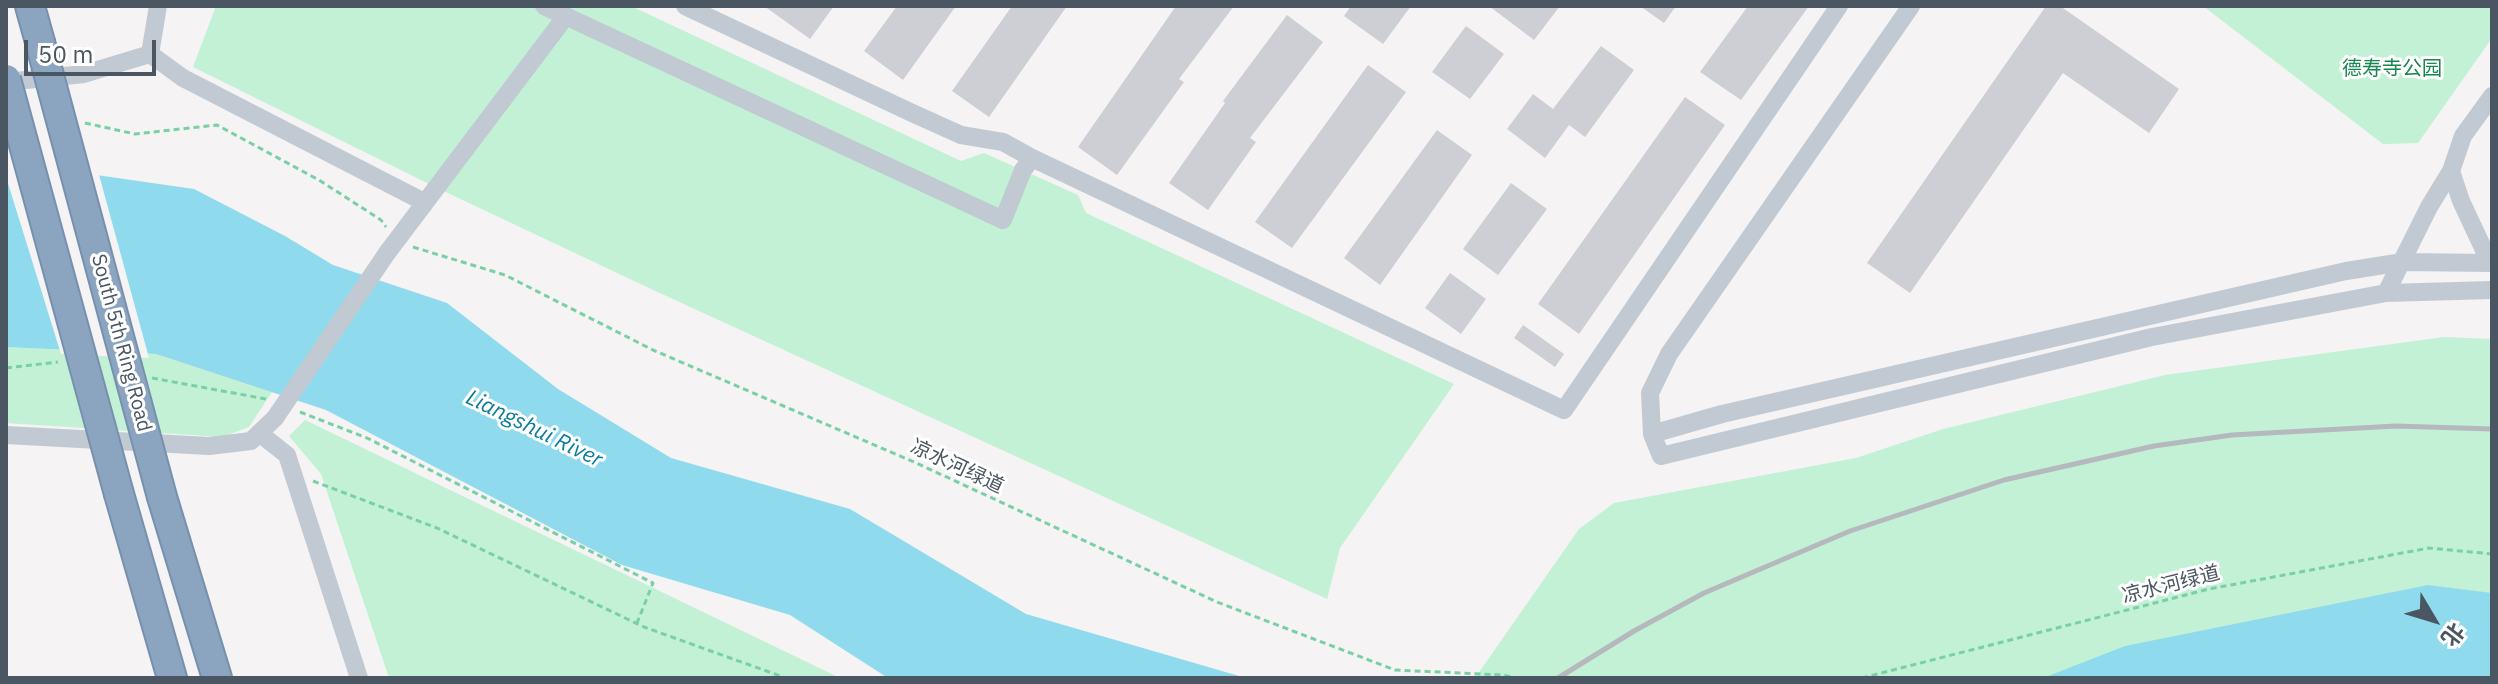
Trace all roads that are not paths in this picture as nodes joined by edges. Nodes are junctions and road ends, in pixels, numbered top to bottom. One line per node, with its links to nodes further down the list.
1 (30, 6): 22 (highway, South 5th Ring Road, bridge)
2 (158, 6): 8 (street)
3 (544, 6): 7 (street)
4 (685, 6): 11 (street)
5 (1839, 6): 11 (street)
6 (1911, 6): 19 (street)
7 (566, 16): 11 (street); 13 (street)
8 (150, 54): 9 (street); 13 (street)
9 (6, 81): 21 (highway, South 5th Ring Road, bridge)
10 (2492, 96): 12 (street)
11 (1032, 158)
12 (2451, 171): 14 (street); 15 (street)
13 (424, 202): 18 (street, bridge)
14 (2403, 262): 15 (street); 17 (street); 19 (street)
15 (2491, 263)
16 (2492, 290): 17 (street)
17 (2386, 293): 19 (street)
18 (259, 433): 20 (street); 23 (street)
19 (1652, 434)
20 (6, 435)
21 (172, 678)
22 (217, 678)
23 (359, 678)

